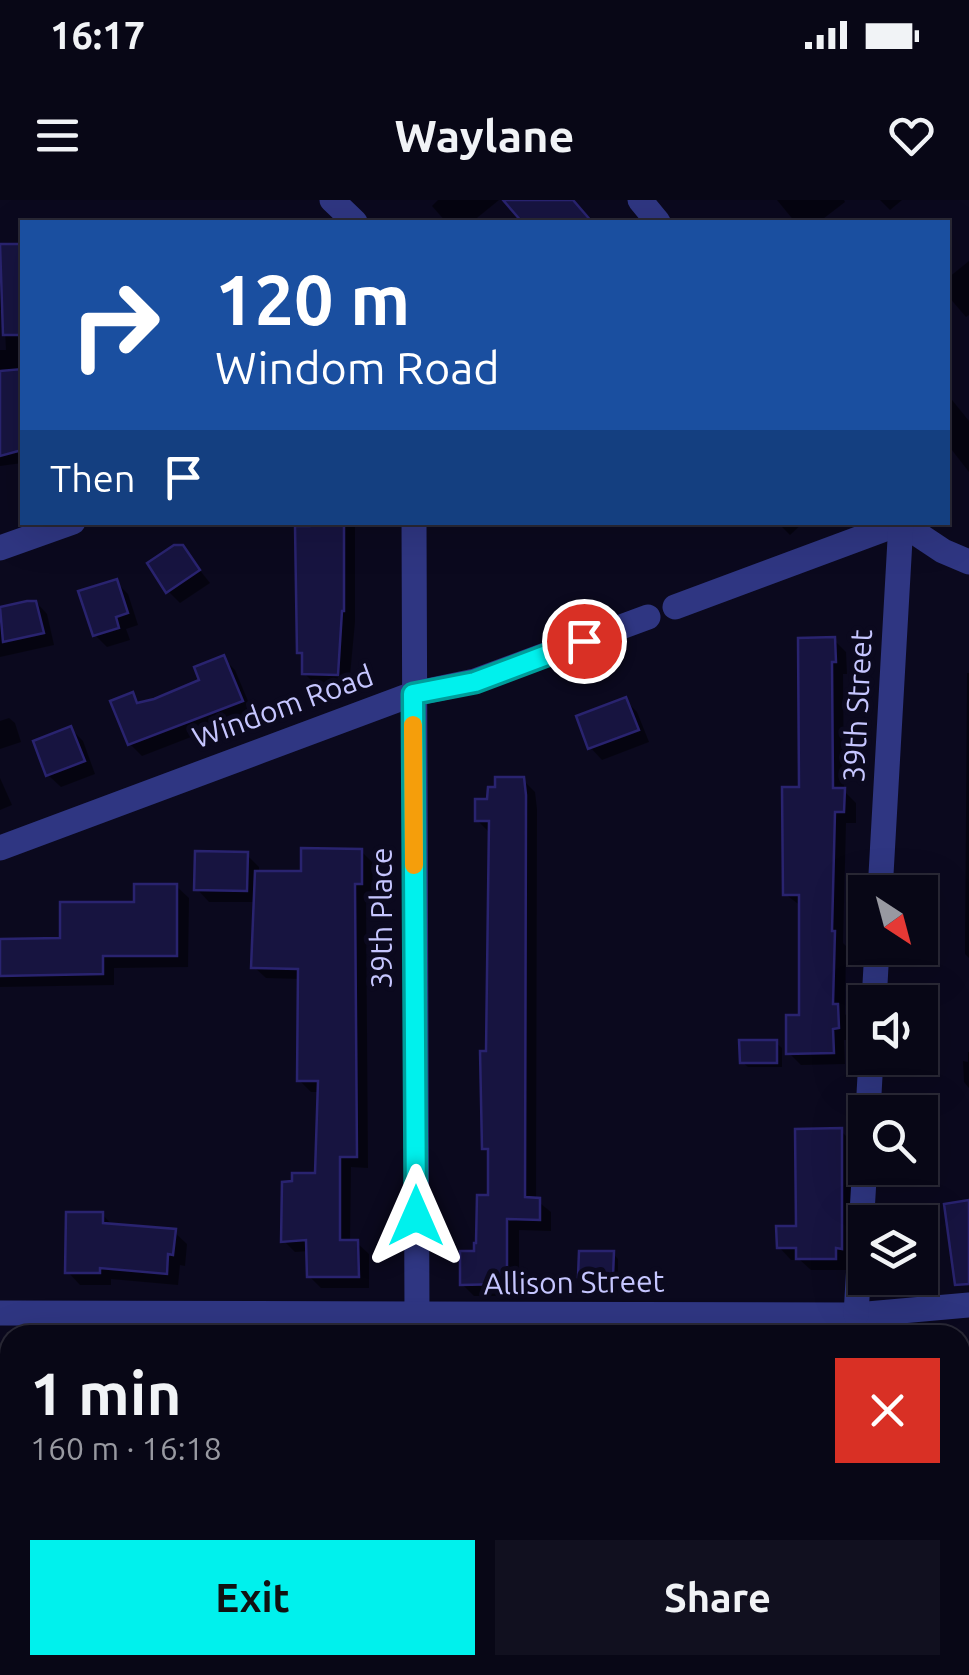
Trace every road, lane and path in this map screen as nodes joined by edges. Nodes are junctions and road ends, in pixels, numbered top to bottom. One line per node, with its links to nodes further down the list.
1 (332, 200): 3 (street)
2 (640, 200): 4 (street)
3 (353, 220)
4 (656, 220)
5 (65, 525): 10 (street)
6 (414, 525): 14 (street, 39th Place)
7 (896, 525): 12 (street)
8 (901, 525): 16 (street, 39th Street)
9 (904, 525): 11 (street)
10 (0, 548)
11 (969, 562)
12 (675, 607)
13 (648, 617): 14 (street, Windom Road)
14 (413, 694): 15 (street, Windom Road); 20 (street, 39th Place)
15 (0, 848)
16 (881, 875)
17 (864, 1185): 21 (street)
18 (969, 1304): 21 (street, Allison Street)
19 (0, 1313): 20 (street, Allison Street)
20 (416, 1314): 21 (street, Allison Street)
21 (856, 1316)

